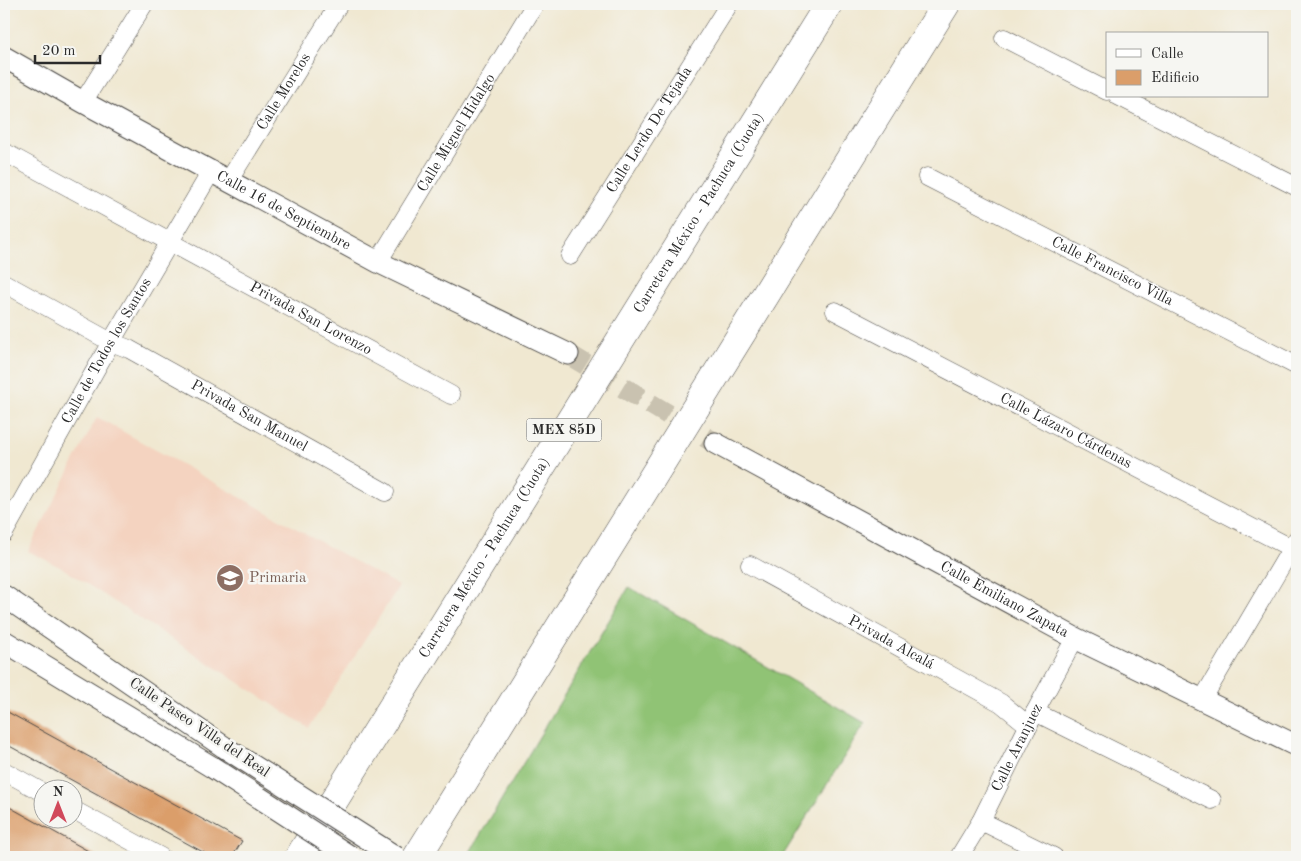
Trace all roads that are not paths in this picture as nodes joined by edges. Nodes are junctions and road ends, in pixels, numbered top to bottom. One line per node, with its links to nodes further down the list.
1 (144, 4): 11 (street)
2 (339, 4): 13 (street, Calle Morelos)
3 (535, 4): 18 (street, Calle Miguel Hidalgo)
4 (829, 4): 42 (highway, Carretera México - Pachuca (Cuota) / MEX 85D)
5 (946, 4): 45 (highway)
6 (726, 5): 17 (street, Calle Lerdo De Tejada)
7 (1004, 38): 9 (street)
8 (4, 57): 11 (street, Calle 16 de Septiembre)
9 (1106, 90)
10 (1122, 98): 15 (street)
11 (83, 102): 13 (street, Calle 16 de Septiembre)
12 (4, 152): 16 (street, Privada San Lorenzo)
13 (220, 175): 16 (street, Calle de Todos los Santos); 18 (street, Calle 16 de Septiembre)
14 (927, 176): 23 (street, Calle Francisco Villa)
15 (1297, 188)
16 (170, 242): 21 (street, Calle de Todos los Santos); 24 (street, Privada San Lorenzo)
17 (570, 256)
18 (378, 262): 22 (street, Calle 16 de Septiembre)
19 (4, 283): 21 (street, Privada San Manuel)
20 (834, 312): 28 (street, Calle Lázaro Cárdenas)
21 (111, 342): 26 (street, Privada San Manuel); 27 (street, Calle de Todos los Santos)
22 (568, 354)
23 (1297, 366)
24 (451, 395)
25 (715, 443): 31 (street, Calle Emiliano Zapata)
26 (385, 492)
27 (4, 533)
28 (1295, 546): 33 (street)
29 (750, 565): 34 (street, Privada Alcalá)
30 (4, 596): 44 (street, Calle Paseo Villa del Real, bridge)
31 (1075, 638): 33 (street, Calle Emiliano Zapata); 34 (street, Calle Aranjuez)
32 (4, 641): 43 (street, Calle Paseo Villa del Real, bridge)
33 (1202, 700): 35 (street, Calle Emiliano Zapata)
34 (1032, 719): 38 (street, Privada Alcalá); 40 (street, Calle Aranjuez)
35 (1297, 746)
36 (4, 771): 37 (street)
37 (32, 786)
38 (1212, 800)
39 (82, 814): 41 (street)
40 (980, 821): 46 (street, Calle Aranjuez); 47 (street)
41 (161, 857)
42 (299, 857)
43 (351, 857)
44 (396, 857)
45 (417, 857)
46 (959, 857)
47 (1054, 857)

